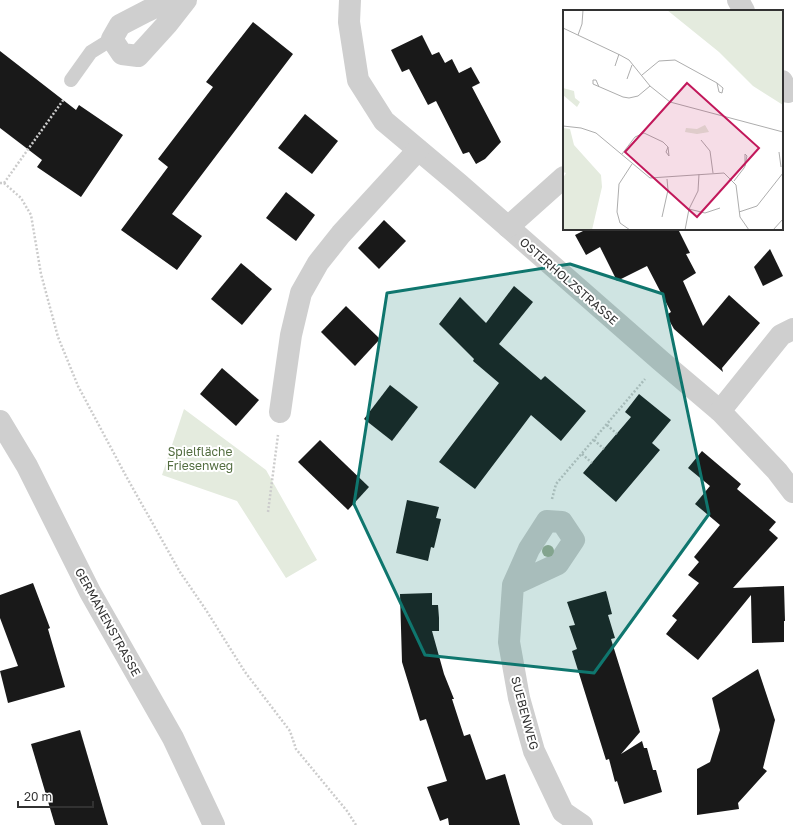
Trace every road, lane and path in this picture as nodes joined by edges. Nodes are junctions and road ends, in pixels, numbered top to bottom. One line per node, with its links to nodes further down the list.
1 (170, 0): 6 (street)
2 (186, 0): 6 (street)
3 (350, 0): 8 (street, OSTERHOLZSTRASSE)
4 (738, 0): 5 (street)
5 (743, 10)
6 (112, 39): 7 (lane)
7 (71, 80): 11 (path)
8 (418, 150): 12 (street, OSTERHOLZSTRASSE); 16 (street)
9 (563, 178): 12 (street)
10 (0, 183): 11 (path)
11 (4, 183): 29 (path)
12 (508, 227): 14 (street, OSTERHOLZSTRASSE)
13 (793, 329): 15 (street)
14 (661, 361): 15 (street, OSTERHOLZSTRASSE); 18 (path)
15 (720, 411): 24 (street, OSTERHOLZSTRASSE)
16 (280, 412): 25 (path)
17 (0, 421): 28 (street, GERMANENSTRASSE)
18 (607, 425): 19 (path); 20 (path)
19 (616, 434)
20 (594, 440): 21 (path); 22 (path)
21 (604, 449)
22 (582, 454): 23 (path); 26 (path)
23 (592, 463)
24 (793, 492)
25 (268, 512)
26 (548, 520): 27 (street, SUEBENWEG); 27 (street)
27 (513, 585): 30 (street, SUEBENWEG)
28 (214, 825)
29 (356, 825)
30 (582, 825)

